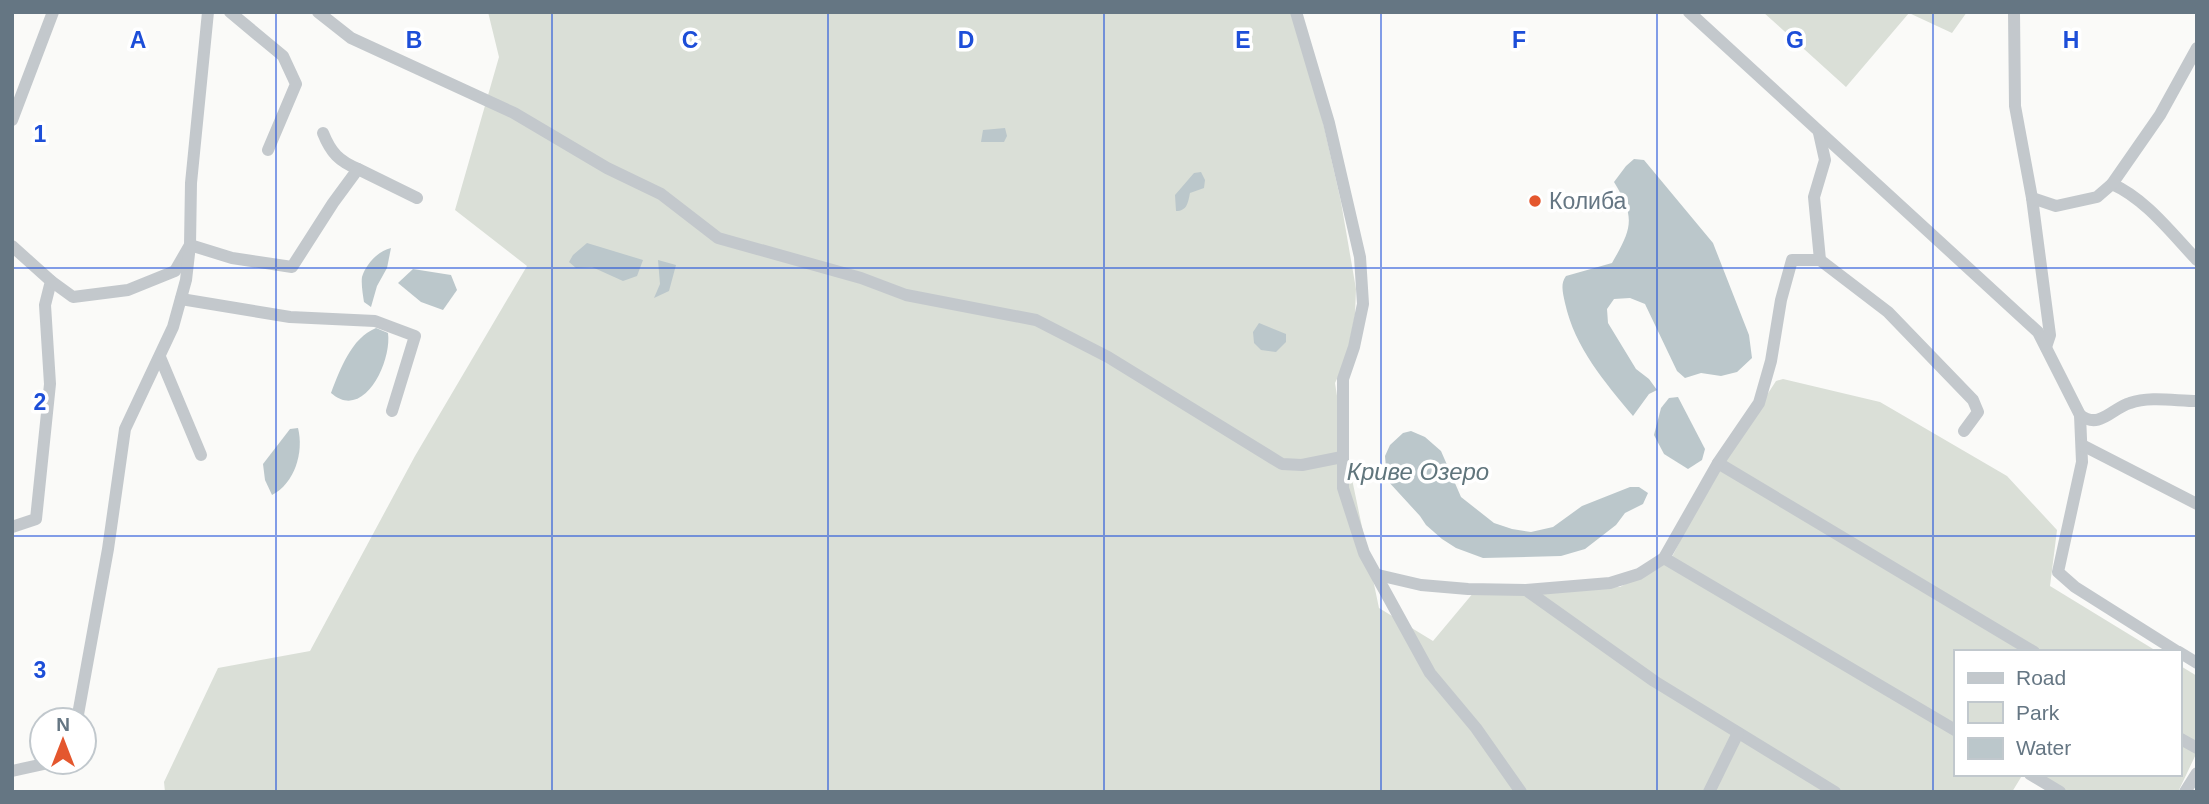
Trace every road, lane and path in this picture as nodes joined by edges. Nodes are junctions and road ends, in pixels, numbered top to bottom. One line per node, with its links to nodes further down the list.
1 (53, 12): 9 (street)
2 (208, 12): 17 (street)
3 (230, 12): 12 (street)
4 (318, 12): 31 (street)
5 (1296, 12): 31 (street)
6 (2014, 12): 16 (street)
7 (1693, 21): 11 (street)
8 (2197, 48): 14 (street)
9 (12, 120)
10 (324, 133): 13 (street)
11 (1819, 133): 19 (street); 23 (street)
12 (268, 150)
13 (358, 169): 15 (street); 17 (street)
14 (2112, 184): 16 (street); 20 (street)
15 (416, 198)
16 (2032, 198): 23 (street)
17 (190, 245): 21 (street); 22 (street)
18 (12, 246): 21 (street)
19 (1820, 260): 28 (street); 32 (street)
20 (2197, 260)
21 (51, 281): 34 (street)
22 (181, 299): 24 (street); 26 (street)
23 (2046, 347): 27 (street)
24 (160, 357): 30 (street); 42 (street)
25 (2197, 401): 27 (street)
26 (392, 411)
27 (2080, 415): 29 (street)
28 (1964, 431)
29 (2082, 445): 33 (street); 39 (street)
30 (201, 455)
31 (1342, 457): 36 (street)
32 (1718, 463): 35 (street); 38 (street)
33 (2197, 503)
34 (12, 527)
35 (1664, 558): 37 (street); 43 (street)
36 (1378, 575): 37 (street); 49 (street)
37 (1527, 590): 44 (street)
38 (2031, 650)
39 (2176, 650)
40 (2181, 653): 41 (street)
41 (2197, 663)
42 (80, 706)
43 (1954, 729)
44 (1738, 733): 50 (street); 51 (street)
45 (2181, 739): 46 (street)
46 (2197, 748)
47 (2197, 773): 53 (street)
48 (2033, 776): 52 (street)
49 (1521, 792)
50 (1709, 792)
51 (1835, 792)
52 (2060, 792)
53 (2185, 792)

